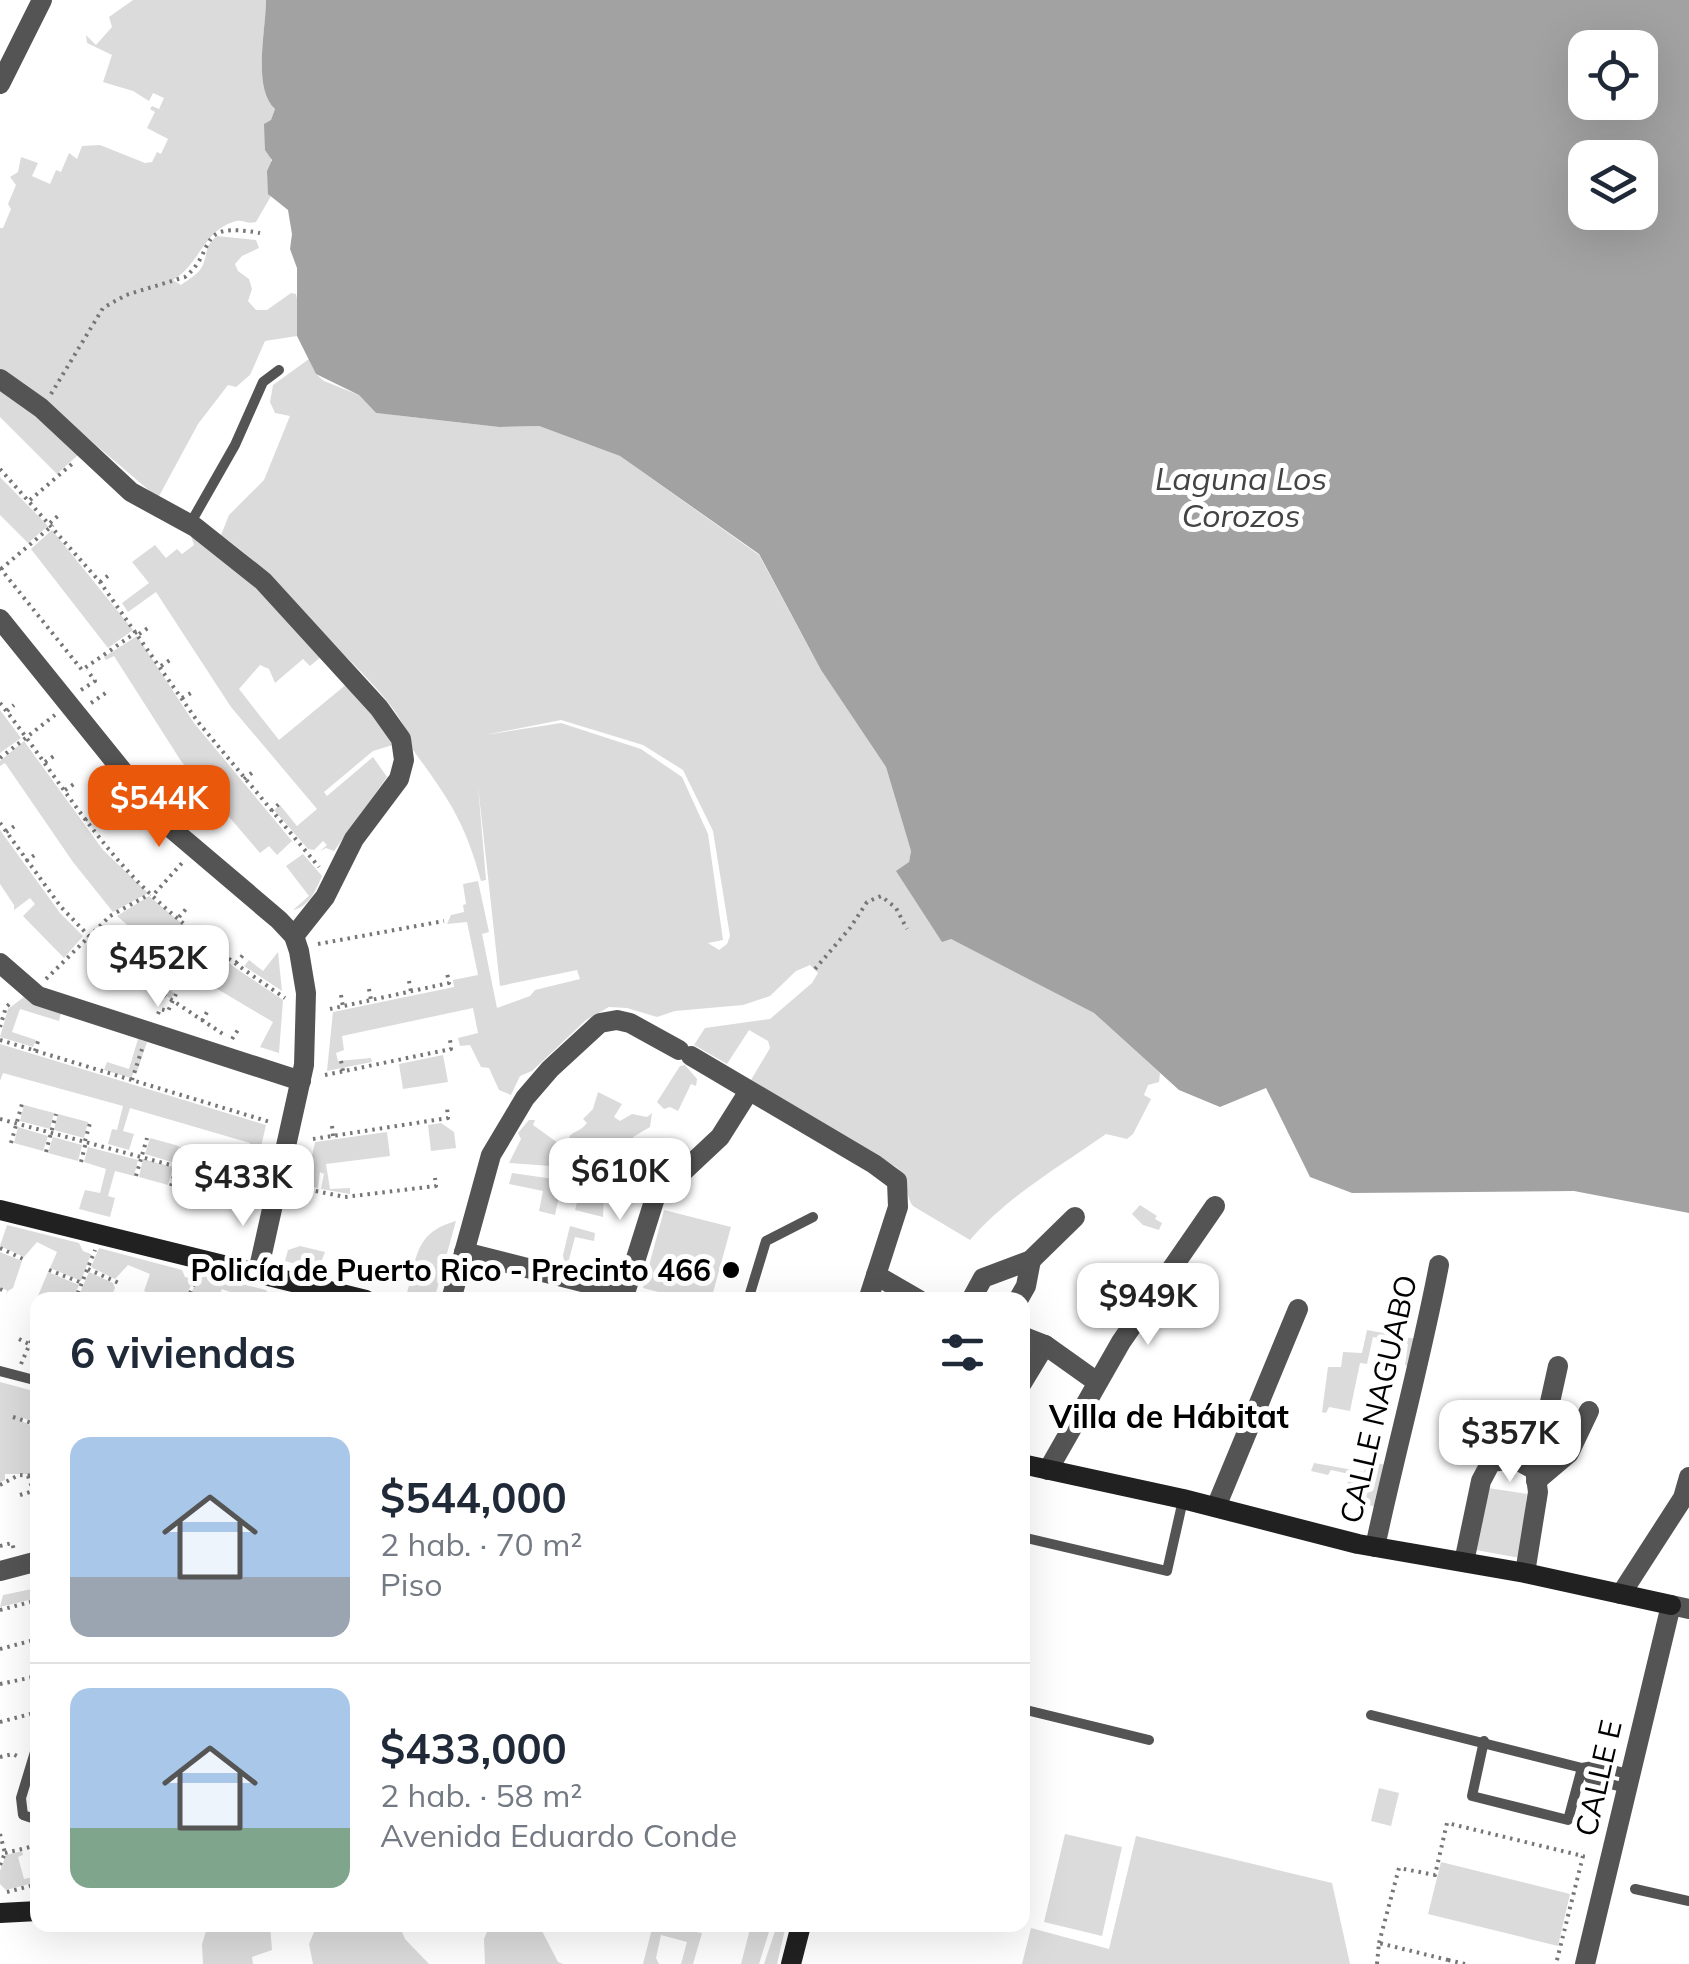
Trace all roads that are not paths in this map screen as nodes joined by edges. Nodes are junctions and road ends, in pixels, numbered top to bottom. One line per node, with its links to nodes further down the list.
1 (42, 0): 2 (street)
2 (3, 71)
3 (278, 370): 5 (lane)
4 (0, 379): 5 (street)
5 (190, 524): 7 (street)
6 (0, 619): 7 (street)
7 (294, 936): 9 (street)
8 (0, 963): 9 (street)
9 (302, 1081): 18 (street)
10 (749, 1091): 15 (street); 15 (street); 19 (street)
11 (1215, 1206): 34 (street)
12 (0, 1210): 18 (street)
13 (813, 1217): 22 (lane)
14 (1074, 1217): 16 (street)
15 (464, 1252): 21 (street)
16 (1031, 1260): 25 (street); 26 (street)
17 (1439, 1264): 43 (street, CALLE NAGUABO)
18 (258, 1272): 20 (street)
19 (876, 1275): 23 (street); 24 (street)
20 (335, 1292)
21 (453, 1292)
22 (750, 1292)
23 (871, 1292)
24 (905, 1292)
25 (975, 1292)
26 (1023, 1292)
27 (1298, 1309): 41 (street)
28 (1030, 1339): 29 (street)
29 (1045, 1345): 31 (street); 34 (street)
30 (1558, 1366): 38 (street)
31 (1030, 1370)
32 (0, 1371): 33 (lane)
33 (30, 1379)
34 (1097, 1382): 37 (street)
35 (1589, 1411): 38 (street)
36 (1030, 1466): 37 (street)
37 (1048, 1470): 40 (street)
38 (1536, 1476): 44 (street); 47 (street)
39 (1689, 1477): 48 (street)
40 (1183, 1499): 41 (street); 42 (lane)
41 (1216, 1507): 43 (street)
42 (1030, 1539)
43 (1374, 1548): 44 (street)
44 (1464, 1562): 47 (street)
45 (30, 1564): 46 (street)
46 (0, 1571)
47 (1524, 1574): 48 (street)
48 (1621, 1594): 49 (street)
49 (1680, 1608): 56 (street, CALLE E)
50 (1030, 1711): 52 (lane)
51 (1372, 1715): 53 (lane)
52 (1148, 1740)
53 (1484, 1741): 54 (lane); 54 (lane)
54 (1582, 1768): 56 (lane)
55 (30, 1770): 57 (lane)
56 (1628, 1781): 64 (street, CALLE E)
57 (30, 1817)
58 (1635, 1888): 59 (lane)
59 (1689, 1901)
60 (30, 1912): 61 (street)
61 (0, 1914)
62 (799, 1932): 63 (street)
63 (791, 1964)
64 (1585, 1964)

